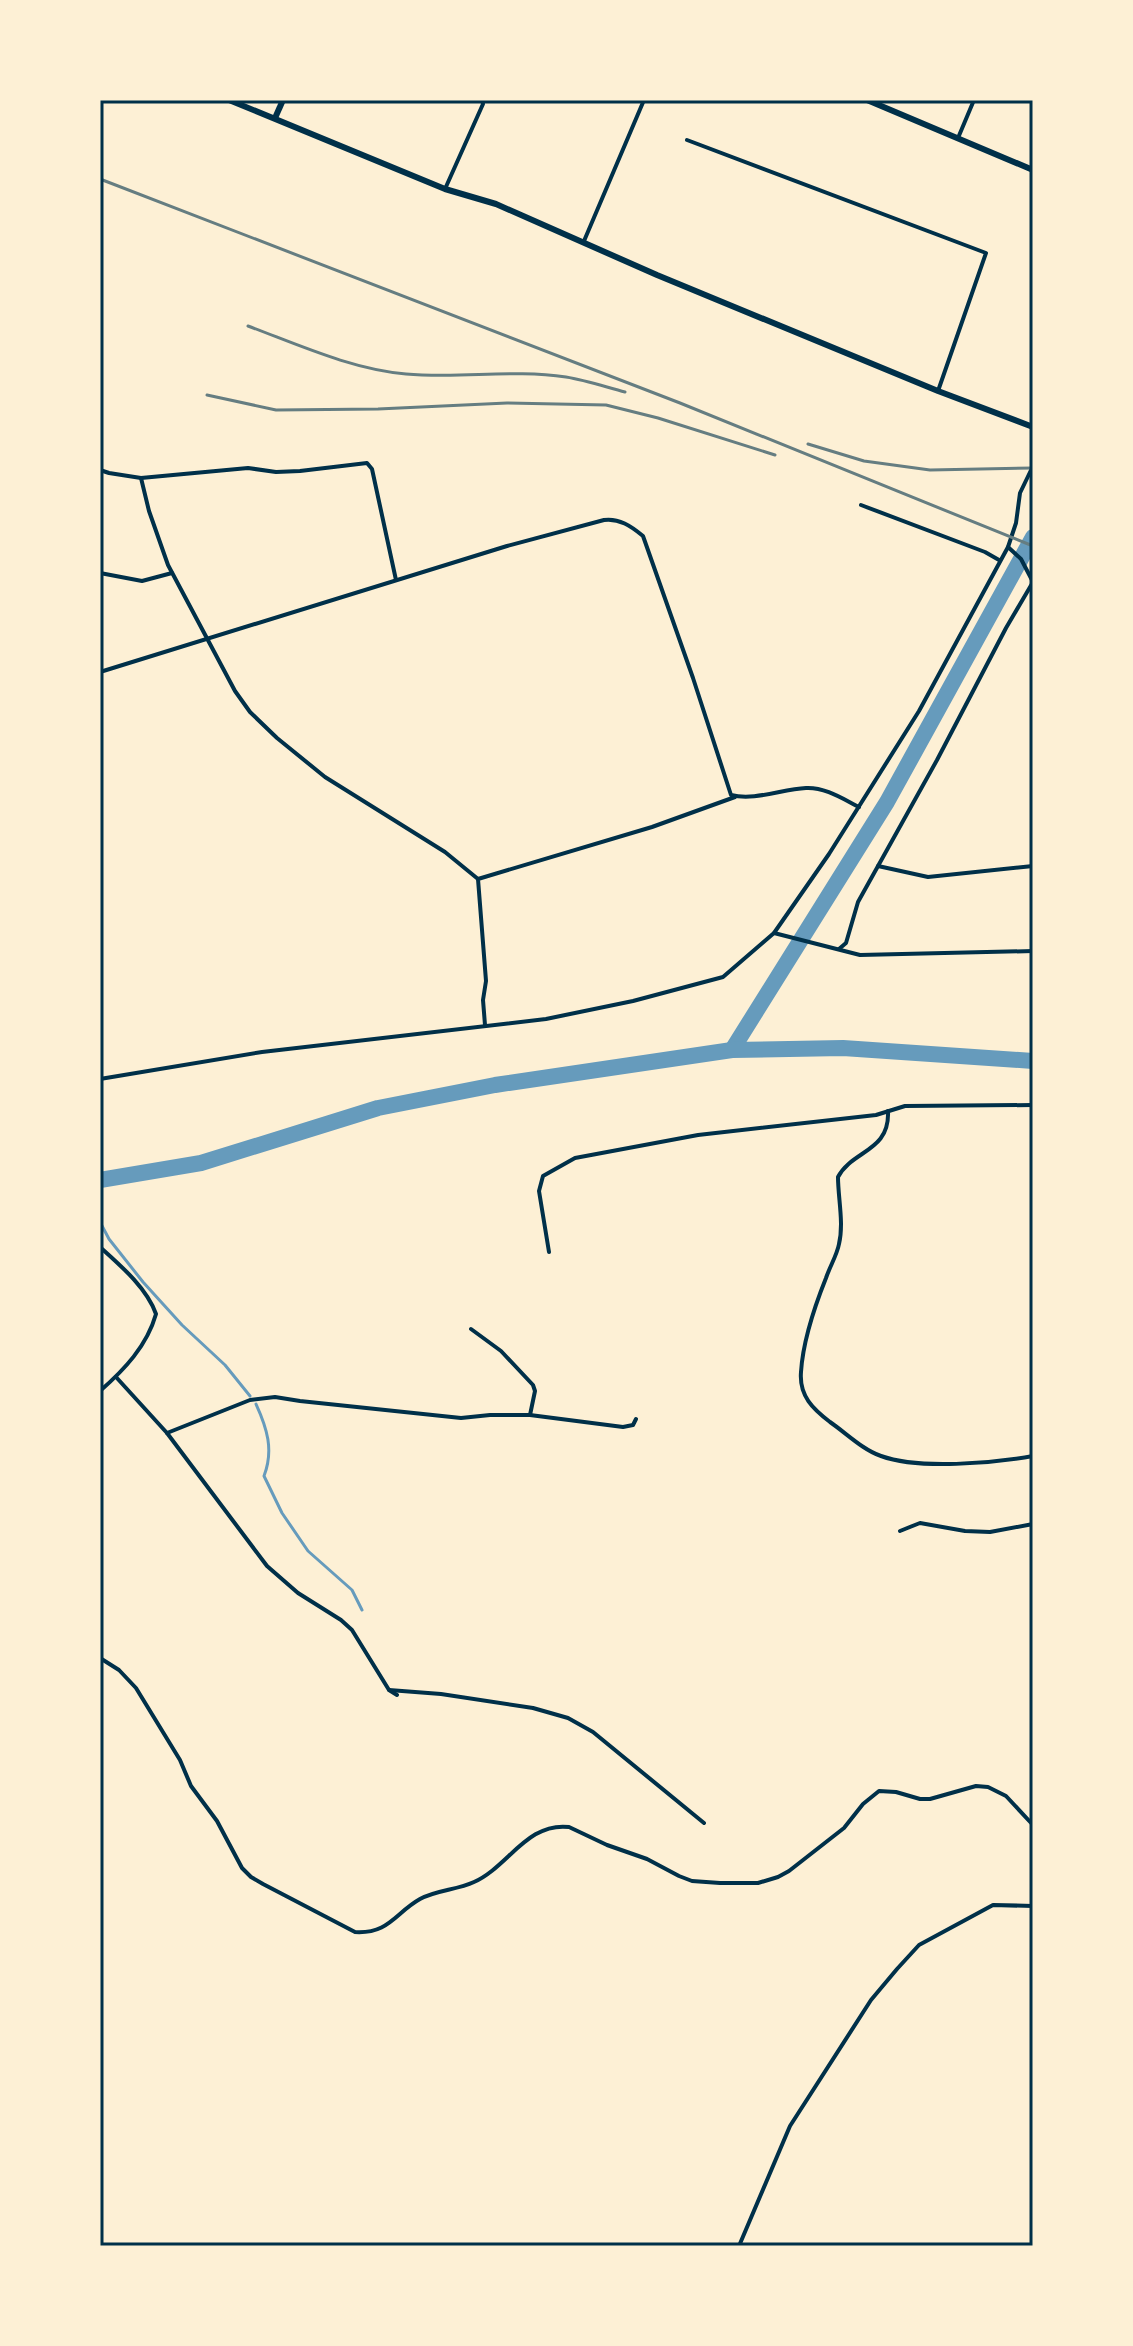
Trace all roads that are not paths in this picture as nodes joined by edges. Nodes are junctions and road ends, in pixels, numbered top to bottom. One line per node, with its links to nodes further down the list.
1 (229, 100): 7 (main road)
2 (283, 100): 7 (main road)
3 (482, 100): 11 (street)
4 (644, 100): 12 (street)
5 (867, 100): 8 (main road)
6 (974, 100): 8 (street)
7 (275, 118): 11 (main road)
8 (958, 138): 10 (main road)
9 (687, 140): 13 (street)
10 (1033, 170)
11 (445, 189): 12 (main road)
12 (583, 244): 13 (main road)
13 (938, 391): 14 (main road)
14 (1033, 427)
15 (1033, 466): 19 (street)
16 (100, 470): 17 (street)
17 (141, 478): 22 (street); 23 (street)
18 (861, 505): 20 (street)
19 (1008, 547): 20 (street); 24 (street)
20 (999, 560): 28 (street)
21 (100, 573): 22 (street)
22 (172, 573): 25 (street)
23 (396, 580): 25 (street); 27 (street)
24 (1033, 582): 29 (street)
25 (206, 639): 26 (street); 31 (street)
26 (100, 672)
27 (737, 796): 28 (street); 31 (street)
28 (859, 807): 32 (street)
29 (878, 866): 30 (street); 33 (street)
30 (1033, 866)
31 (478, 879): 35 (street)
32 (774, 933): 33 (street); 35 (street)
33 (839, 949): 34 (street)
34 (1033, 951)
35 (485, 1025): 36 (street)
36 (100, 1079)
37 (1033, 1105): 38 (street)
38 (888, 1111): 40 (street); 47 (street)
39 (100, 1247): 42 (street)
40 (549, 1252)
41 (471, 1329): 44 (street)
42 (116, 1377): 43 (street); 46 (street)
43 (100, 1391)
44 (530, 1415): 45 (street); 46 (street)
45 (636, 1419)
46 (167, 1433): 51 (street)
47 (1033, 1456)
48 (1033, 1524): 49 (street)
49 (900, 1531)
50 (100, 1658): 54 (street)
51 (389, 1690): 52 (street); 53 (street)
52 (397, 1695)
53 (704, 1823)
54 (1033, 1825)
55 (1033, 1906): 56 (street)
56 (739, 2246)

